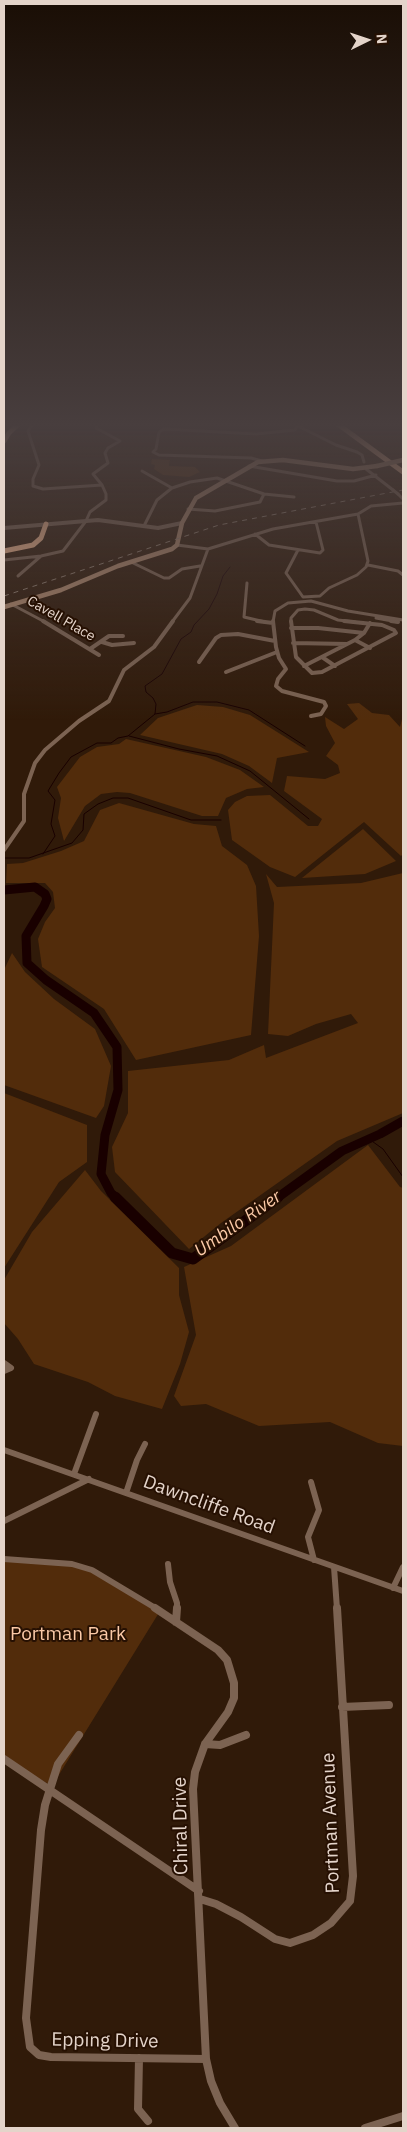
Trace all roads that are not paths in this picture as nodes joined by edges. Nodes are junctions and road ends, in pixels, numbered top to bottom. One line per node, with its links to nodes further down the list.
1 (79, 521): 8 (street)
2 (86, 521): 17 (street)
3 (115, 521): 9 (street)
4 (146, 521): 9 (street)
5 (359, 521): 20 (street)
6 (316, 522): 11 (street); 15 (street)
7 (182, 523): 9 (street); 13 (main road)
8 (44, 524): 10 (street); 12 (highway); 16 (highway)
9 (144, 526)
10 (5, 528)
11 (255, 534): 14 (street); 15 (street)
12 (4, 545)
13 (177, 545): 14 (street); 19 (main road)
14 (208, 549): 21 (street)
15 (298, 550): 20 (street)
16 (4, 551)
17 (41, 556): 18 (street); 23 (street)
18 (4, 560)
19 (131, 562): 21 (street); 25 (main road)
20 (368, 565): 22 (street)
21 (200, 566): 50 (street)
22 (403, 575)
23 (18, 576)
24 (246, 583): 29 (street)
25 (11, 604): 26 (main road); 41 (street, Cavell Place)
26 (4, 607)
27 (378, 616): 28 (street); 28 (street); 30 (street)
28 (403, 620): 29 (street)
29 (273, 623): 35 (street)
30 (372, 623): 31 (street); 32 (street); 40 (street)
31 (291, 628): 32 (street); 38 (street)
32 (364, 633): 34 (street)
33 (123, 636): 36 (street)
34 (354, 640): 39 (street); 40 (street)
35 (275, 641): 42 (street); 45 (street)
36 (102, 642): 37 (street); 41 (street)
37 (134, 643)
38 (293, 643): 39 (street); 46 (street)
39 (348, 644): 44 (street)
40 (370, 648): 47 (street)
41 (90, 649): 43 (street, Cavell Place)
42 (277, 652): 48 (street); 49 (street)
43 (99, 655)
44 (322, 657): 46 (street); 47 (street)
45 (199, 662)
46 (304, 666): 47 (street)
47 (335, 666)
48 (226, 672)
49 (311, 716)
50 (4, 850)
51 (4, 1363): 52 (street)
52 (4, 1371)
53 (96, 1414): 56 (street)
54 (145, 1444): 59 (street)
55 (4, 1450): 56 (street, Dawncliffe Road)
56 (74, 1474): 57 (street, Dawncliffe Road)
57 (89, 1479): 59 (street, Dawncliffe Road); 60 (street)
58 (311, 1482): 62 (street)
59 (126, 1493): 62 (street, Dawncliffe Road)
60 (4, 1522)
61 (4, 1558): 68 (street, Chiral Drive)
62 (314, 1560): 64 (street, Dawncliffe Road)
63 (168, 1564): 68 (street)
64 (334, 1567): 66 (street, Dawncliffe Road); 70 (street, Portman Avenue)
65 (403, 1567): 66 (street)
66 (393, 1588): 67 (street, Dawncliffe Road)
67 (403, 1592)
68 (176, 1622): 73 (street, Chiral Drive)
69 (388, 1705): 70 (street)
70 (342, 1707): 76 (street, Portman Avenue)
71 (79, 1734): 75 (street, Epping Drive)
72 (246, 1735): 73 (street)
73 (205, 1744): 76 (street, Chiral Drive)
74 (4, 1758): 75 (street, Portman Avenue)
75 (51, 1790): 76 (street, Portman Avenue); 77 (street, Epping Drive)
76 (199, 1895): 78 (street, Chiral Drive)
77 (139, 2058): 78 (street, Epping Drive); 80 (street)
78 (206, 2059): 81 (street, Chiral Drive)
79 (403, 2116): 82 (street)
80 (148, 2121)
81 (235, 2128)
82 (365, 2128)

